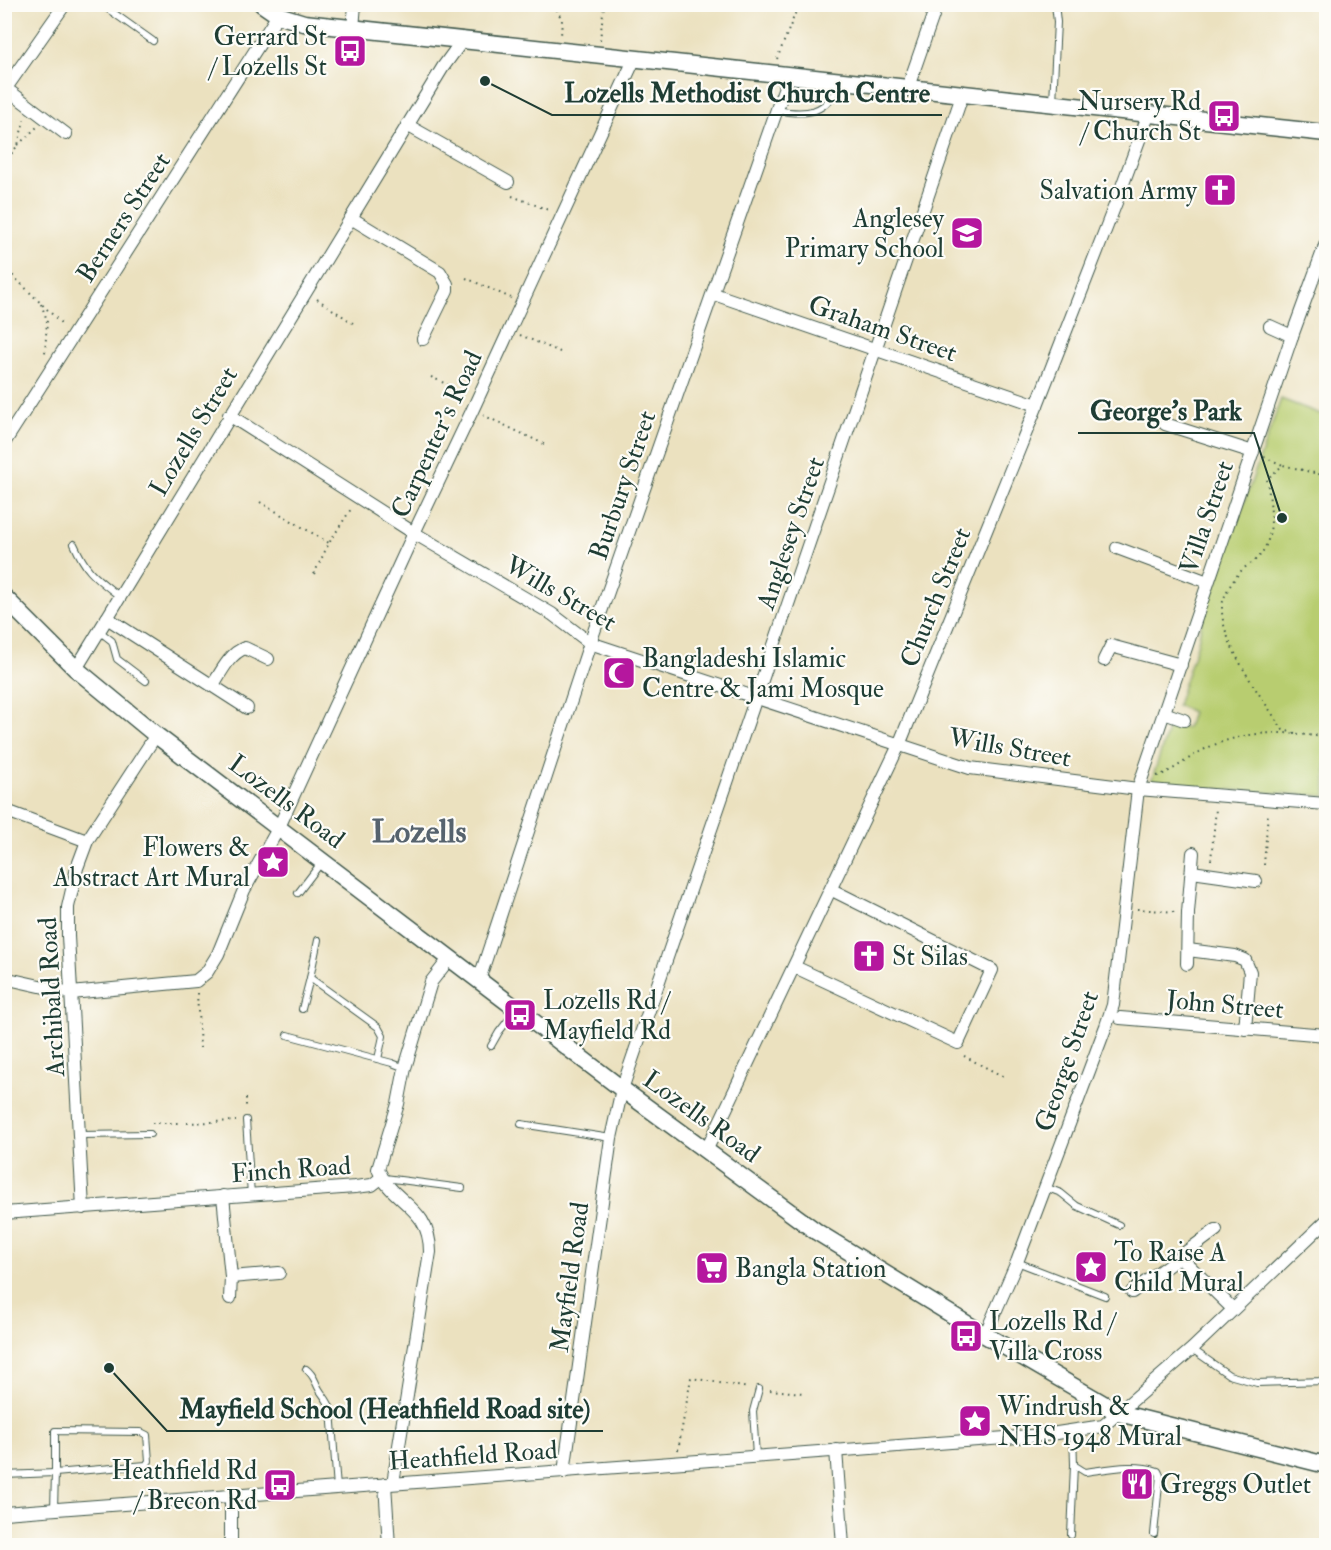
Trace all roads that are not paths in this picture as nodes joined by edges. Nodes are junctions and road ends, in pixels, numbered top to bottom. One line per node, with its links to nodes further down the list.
1 (65, 4): 15 (street)
2 (101, 4): 10 (lane)
3 (262, 4): 7 (main road)
4 (355, 4): 8 (street)
5 (937, 4): 14 (street)
6 (1055, 4): 17 (lane)
7 (278, 15): 8 (main road); 34 (street, Berners Street)
8 (352, 29): 9 (main road)
9 (462, 40): 11 (main road); 20 (street, Lozells Street)
10 (153, 41)
11 (634, 60): 12 (main road); 36 (street, Carpenter's Road)
12 (789, 75): 13 (main road); 18 (street, Burbury Street)
13 (840, 80): 14 (main road); 18 (lane)
14 (908, 87): 16 (main road)
15 (5, 88): 22 (street)
16 (963, 93): 17 (main road); 30 (street, Anglesey Street)
17 (1053, 103): 19 (main road)
18 (777, 110): 26 (street, Burbury Street)
19 (1149, 113): 21 (main road); 31 (street, Church Street)
20 (407, 125): 23 (street); 24 (street, Lozells Street)
21 (1326, 133)
22 (66, 134)
23 (508, 182)
24 (351, 218): 29 (street); 32 (street, Lozells Street)
25 (1326, 243): 28 (street, Villa Street)
26 (714, 294): 30 (street, Graham Street); 44 (street, Burbury Street)
27 (1270, 326): 28 (street)
28 (1292, 336): 35 (street, Villa Street)
29 (423, 339)
30 (876, 349): 31 (street, Graham Street); 51 (street, Anglesey Street)
31 (1037, 405): 56 (street, Church Street)
32 (229, 415): 36 (street, Wills Street); 40 (street, Lozells Street)
33 (1165, 423): 35 (street)
34 (5, 440)
35 (1252, 452): 39 (street, Villa Street)
36 (414, 532): 44 (street, Wills Street); 60 (street, Carpenter's Road)
37 (74, 544): 40 (lane)
38 (1117, 548): 39 (street)
39 (1208, 582): 47 (street, Villa Street)
40 (119, 596): 42 (street, Lozells Street)
41 (4, 597): 48 (main road, Lozells Road)
42 (107, 618): 43 (street, Lozells Street); 50 (street)
43 (99, 630): 48 (street, Lozells Street); 49 (lane)
44 (591, 642): 51 (street, Wills Street); 75 (street, Burbury Street)
45 (268, 659): 50 (street)
46 (1104, 660): 47 (street)
47 (1181, 665): 53 (street, Villa Street)
48 (76, 669): 55 (main road, Lozells Road)
49 (146, 681)
50 (213, 685): 52 (street)
51 (755, 698): 56 (street, Wills Street); 86 (street, Anglesey Street)
52 (247, 708)
53 (1164, 714): 54 (street); 57 (street, Villa Street)
54 (1184, 720)
55 (156, 735): 60 (main road, Lozells Road); 61 (street, Archibald Road)
56 (899, 745): 57 (street, Wills Street); 66 (street, Church Street)
57 (1138, 789): 58 (street, Wills Street); 94 (street, George Street)
58 (1326, 804)
59 (4, 810): 61 (street)
60 (279, 827): 63 (main road, Lozells Road); 76 (street, Carpenter's Road)
61 (87, 841): 76 (street, Archibald Road)
62 (1193, 853): 64 (street)
63 (323, 861): 67 (lane); 70 (main road, Lozells Road)
64 (1192, 872): 65 (street); 69 (street)
65 (1256, 881)
66 (832, 890): 72 (street, Church Street); 72 (street)
67 (298, 893)
68 (318, 940): 74 (lane)
69 (1188, 950): 71 (street); 80 (street)
70 (449, 958): 75 (main road, Lozells Road); 85 (street, Finch Road)
71 (1187, 963)
72 (795, 967): 92 (street, Church Street)
73 (4, 978): 76 (street)
74 (310, 978): 78 (lane); 84 (lane)
75 (479, 980): 77 (main road, Lozells Road)
76 (71, 993): 90 (street, Archibald Road)
77 (517, 1008): 83 (lane); 86 (main road, Lozells Road)
78 (302, 1009)
79 (1120, 1018): 80 (street, John Street)
80 (1245, 1029): 82 (street, John Street)
81 (287, 1035): 84 (lane)
82 (1326, 1035)
83 (491, 1046)
84 (378, 1059): 85 (lane)
85 (405, 1068): 93 (street, Finch Road)
86 (622, 1089): 91 (street, Mayfield Road); 92 (main road, Lozells Road)
87 (246, 1120): 96 (lane)
88 (521, 1124): 91 (lane)
89 (150, 1134): 90 (lane)
90 (80, 1135): 98 (street, Archibald Road)
91 (611, 1138): 122 (street, Mayfield Road)
92 (706, 1151): 111 (main road, Lozells Road)
93 (381, 1178): 95 (lane); 96 (street, Finch Road); 125 (street)
94 (1046, 1187): 101 (lane); 104 (street, George Street)
95 (462, 1188)
96 (251, 1195): 97 (street, Finch Road)
97 (223, 1196): 98 (street, Finch Road); 106 (street)
98 (83, 1208): 99 (street, Finch Road)
99 (4, 1213)
100 (1326, 1221): 110 (street, Heathfield Road)
101 (1119, 1225)
102 (1215, 1230): 103 (street)
103 (1180, 1257): 107 (street); 110 (street)
104 (1017, 1262): 108 (lane); 111 (street, George Street)
105 (279, 1272): 106 (street)
106 (231, 1277): 109 (street)
107 (1132, 1292)
108 (1105, 1296)
109 (230, 1298)
110 (1233, 1309): 112 (street, Heathfield Road)
111 (985, 1335): 116 (main road, Lozells Road)
112 (1191, 1349): 114 (lane); 116 (street, Heathfield Road)
113 (306, 1368): 126 (lane)
114 (1326, 1381)
115 (759, 1389): 119 (lane)
116 (1119, 1413): 117 (street, Heathfield Road); 121 (main road, Lozells Road)
117 (1073, 1431): 118 (street, Heathfield Road); 120 (lane)
118 (836, 1450): 119 (street, Heathfield Road); 134 (street)
119 (756, 1456): 122 (street, Heathfield Road)
120 (1074, 1465): 130 (lane); 131 (lane)
121 (1326, 1465)
122 (564, 1472): 125 (street, Heathfield Road)
123 (55, 1473): 123 (lane); 124 (lane); 128 (lane)
124 (4, 1475)
125 (389, 1484): 126 (street, Heathfield Road); 133 (street)
126 (337, 1488): 127 (street, Heathfield Road)
127 (231, 1495): 128 (street, Heathfield Road); 132 (street)
128 (54, 1509): 129 (street, Heathfield Road)
129 (4, 1513)
130 (1154, 1534)
131 (1071, 1535)
132 (231, 1545)
133 (389, 1545)
134 (843, 1545)

